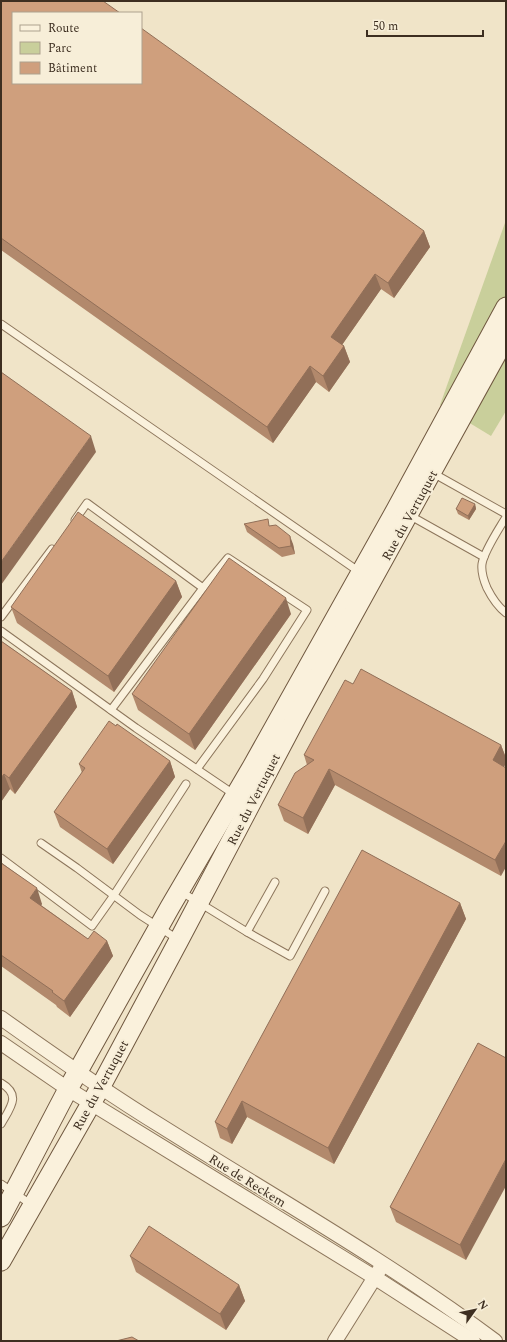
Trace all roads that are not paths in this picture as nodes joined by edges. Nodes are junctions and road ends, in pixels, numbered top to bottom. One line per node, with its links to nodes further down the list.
1 (506, 307): 4 (street, Rue du Vertuquet)
2 (1, 324): 10 (lane)
3 (506, 337): 4 (street, Rue du Vertuquet)
4 (426, 469): 5 (street, Rue du Vertuquet); 6 (lane)
5 (402, 512): 9 (lane); 10 (street, Rue du Vertuquet)
6 (506, 516): 9 (lane)
7 (69, 528): 11 (lane)
8 (55, 546): 13 (lane)
9 (484, 557): 12 (lane)
10 (366, 576): 18 (street, Rue du Vertuquet)
11 (203, 588): 15 (lane); 16 (lane)
12 (506, 613)
13 (1, 617)
14 (1, 631): 15 (lane)
15 (111, 710): 16 (lane)
16 (197, 769): 18 (lane)
17 (186, 784): 24 (lane)
18 (243, 800): 22 (street, Rue du Vertuquet); 25 (street, Rue du Vertuquet)
19 (41, 843): 24 (lane)
20 (1, 858): 24 (lane)
21 (275, 882): 27 (lane)
22 (180, 891): 25 (lane); 26 (street, Rue du Vertuquet)
23 (325, 891): 27 (lane)
24 (114, 895): 26 (lane)
25 (199, 903): 27 (lane); 28 (street, Rue du Vertuquet)
26 (159, 927): 28 (lane); 31 (street, Rue du Vertuquet)
27 (248, 932)
28 (179, 940): 33 (street, Rue du Vertuquet)
29 (1, 1018): 31 (street, Rue de Reckem)
30 (1, 1043): 34 (street, Rue de Reckem)
31 (79, 1071): 33 (street, Rue de Reckem); 34 (street, Rue du Vertuquet)
32 (1, 1083): 36 (lane)
33 (100, 1086): 35 (street, Rue du Vertuquet); 41 (street, Rue de Reckem)
34 (68, 1090): 35 (street, Rue de Reckem); 37 (street, Rue du Vertuquet)
35 (91, 1103): 38 (street, Rue du Vertuquet); 42 (street, Rue de Reckem)
36 (1, 1124)
37 (7, 1189): 38 (lane); 39 (street, Rue du Vertuquet)
38 (33, 1205): 40 (street, Rue du Vertuquet)
39 (1, 1217)
40 (1, 1261)
41 (383, 1264): 42 (street); 45 (street, Rue de Reckem)
42 (374, 1277): 43 (street); 44 (street, Rue de Reckem)
43 (335, 1341)
44 (474, 1341)
45 (495, 1341)

